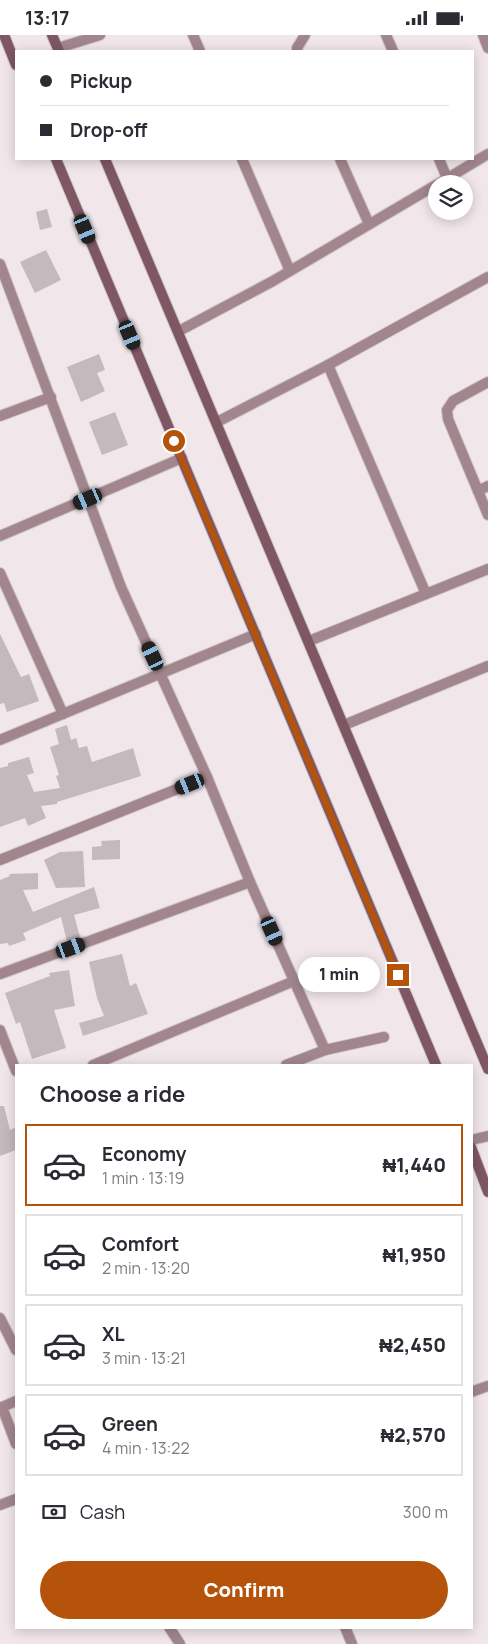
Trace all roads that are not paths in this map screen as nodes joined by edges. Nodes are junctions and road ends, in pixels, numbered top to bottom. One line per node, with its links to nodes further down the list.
1 (2, 35): 13 (main road)
2 (52, 35): 9 (main road)
3 (100, 35): 9 (street)
4 (194, 35): 10 (street)
5 (305, 35): 11 (street)
6 (386, 35): 12 (street)
7 (483, 35): 8 (street)
8 (488, 48)
9 (59, 50)
10 (200, 50)
11 (298, 50)
12 (393, 50)
13 (15, 63)
14 (488, 154): 21 (street)
15 (56, 160): 35 (main road)
16 (105, 160): 29 (main road)
17 (242, 160): 25 (street)
18 (340, 160): 23 (street)
19 (439, 160): 20 (street)
20 (440, 175)
21 (452, 175)
22 (428, 189): 23 (street)
23 (369, 224): 25 (street)
24 (0, 264): 27 (street)
25 (290, 271): 29 (street)
26 (488, 277): 30 (street)
27 (11, 289): 28 (street); 32 (street)
28 (0, 293)
29 (179, 331): 34 (main road)
30 (328, 365): 34 (street); 43 (street)
31 (488, 382): 37 (street)
32 (51, 397): 33 (street); 38 (street)
33 (0, 416)
34 (217, 422): 45 (main road)
35 (182, 458): 38 (street); 44 (main road)
36 (488, 486): 37 (street)
37 (478, 491): 39 (street)
38 (88, 499): 40 (street); 47 (street)
39 (488, 515)
40 (0, 535)
41 (488, 569): 43 (street)
42 (0, 573): 48 (street)
43 (426, 594): 45 (street)
44 (256, 634): 47 (street); 61 (main road)
45 (309, 641): 49 (main road)
46 (488, 666): 49 (street)
47 (161, 673): 48 (street); 51 (street)
48 (63, 714): 50 (street)
49 (344, 725): 63 (main road)
50 (0, 740)
51 (207, 777): 52 (street); 53 (street)
52 (0, 860)
53 (250, 882): 54 (street); 55 (street)
54 (0, 974)
55 (294, 981): 58 (street); 59 (street)
56 (0, 1030): 62 (street)
57 (384, 1037): 58 (street)
58 (325, 1050): 60 (street)
59 (95, 1064)
60 (289, 1064)
61 (436, 1064)
62 (15, 1068)
63 (488, 1069)
64 (488, 1136): 65 (street)
65 (473, 1140)
66 (473, 1152): 67 (main road)
67 (488, 1191)
68 (0, 1317): 69 (street)
69 (15, 1348)
70 (488, 1386): 71 (street)
71 (473, 1391)
72 (15, 1401): 73 (street)
73 (1, 1408): 74 (street)
74 (15, 1442)
75 (15, 1499): 76 (street)
76 (0, 1505)
77 (170, 1629): 79 (street)
78 (346, 1629): 80 (street)
79 (180, 1644)
80 (352, 1644)

